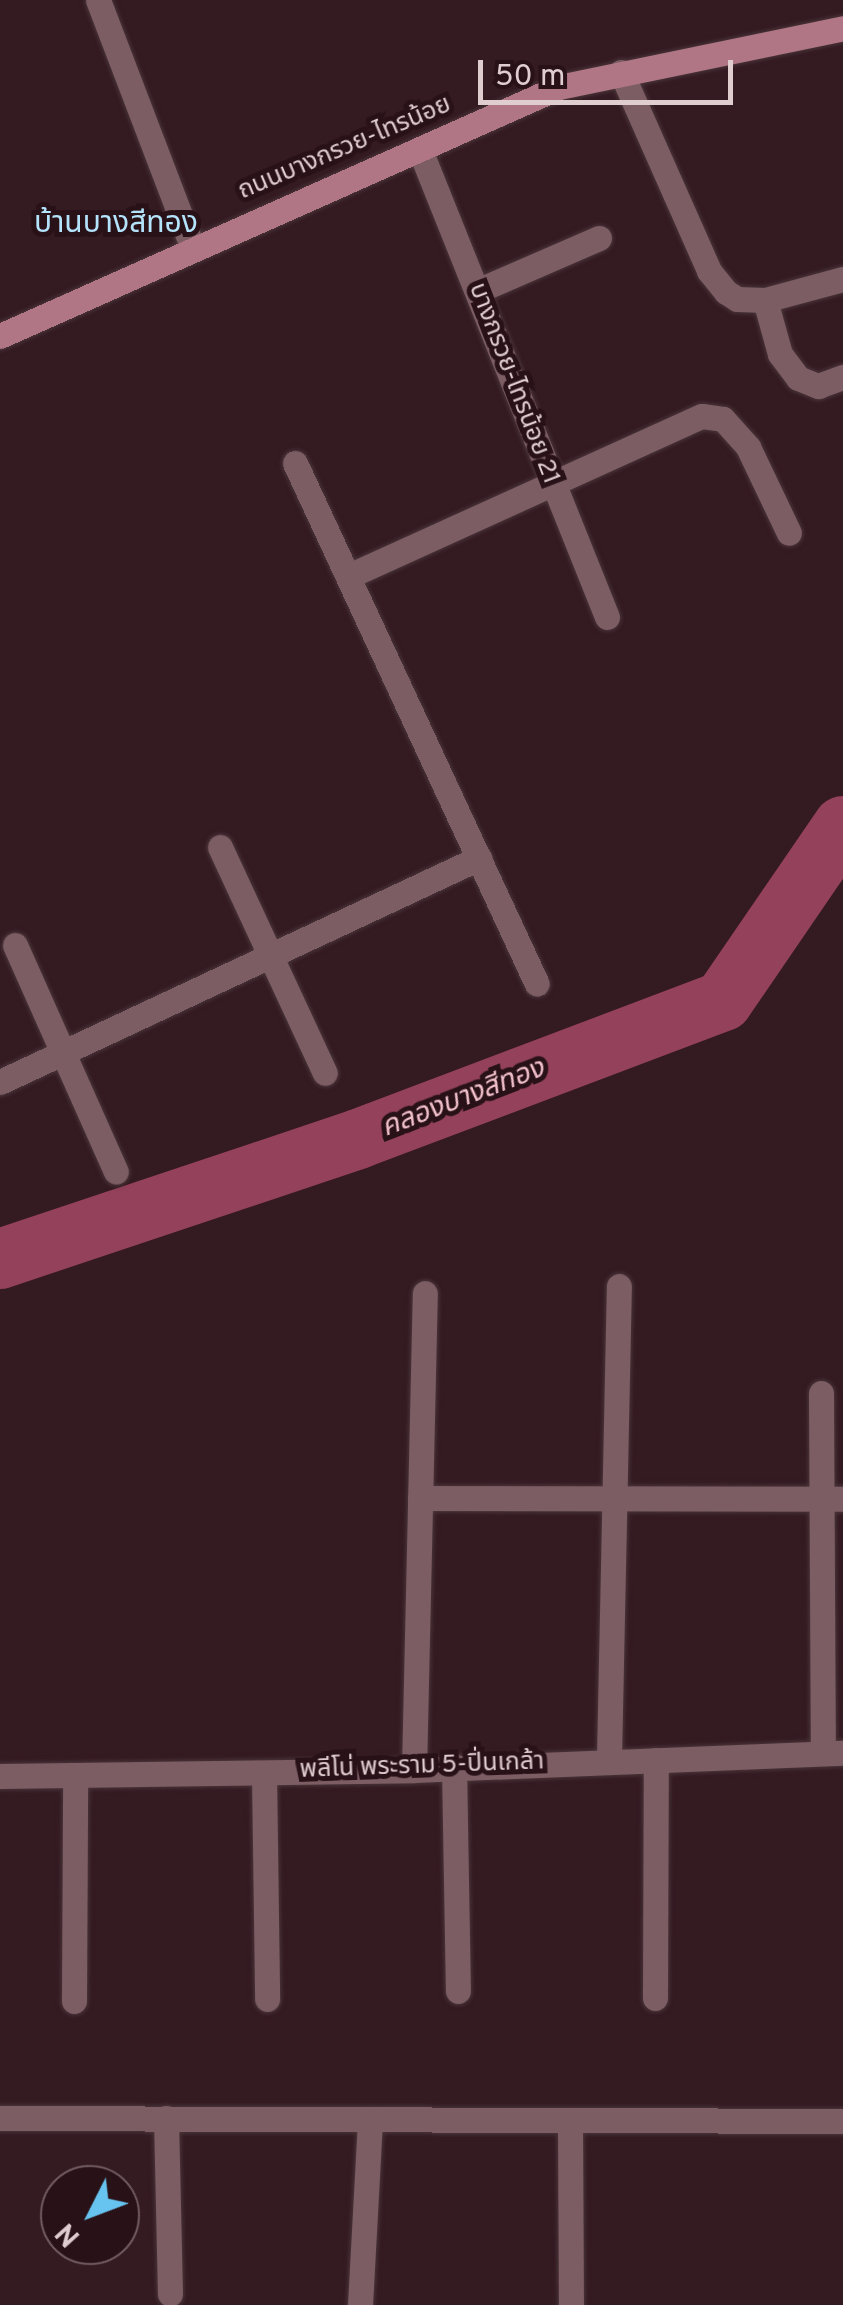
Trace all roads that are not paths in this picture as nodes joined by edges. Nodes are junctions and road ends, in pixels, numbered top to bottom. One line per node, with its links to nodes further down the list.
1 (98, 0): 6 (street)
2 (843, 28): 3 (main road, ถนนบางกรวย-ไทรน้อย)
3 (620, 72): 4 (main road, ถนนบางกรวย-ไทรน้อย); 9 (street)
4 (420, 150): 6 (main road, ถนนบางกรวย-ไทรน้อย); 8 (street, บางกรวย-ไทรน้อย 21)
5 (599, 238): 8 (street)
6 (193, 249): 10 (main road, ถนนบางกรวย-ไทรน้อย)
7 (843, 279): 9 (street)
8 (477, 292): 13 (street, บางกรวย-ไทรน้อย 21)
9 (765, 300): 11 (street)
10 (0, 336)
11 (843, 377)
12 (295, 463): 15 (street)
13 (551, 481): 14 (street); 15 (street); 16 (street, บางกรวย-ไทรน้อย 21)
14 (789, 534)
15 (350, 575): 18 (street)
16 (607, 617)
17 (220, 847): 20 (street)
18 (479, 858): 20 (street); 21 (street)
19 (14, 945): 22 (street)
20 (274, 958): 22 (street); 23 (street)
21 (537, 984)
22 (61, 1056): 24 (street); 25 (street)
23 (325, 1073)
24 (0, 1082)
25 (116, 1172)
26 (620, 1286): 30 (street)
27 (424, 1293): 29 (street)
28 (821, 1393): 31 (street)
29 (420, 1498): 30 (street); 36 (street)
30 (615, 1499): 31 (street); 33 (street)
31 (832, 1499): 32 (street)
32 (833, 1753): 34 (street, พลีโน่ พระราม 5-ปิ่นเกล้า)
33 (609, 1758): 34 (street, พลีโน่ พระราม 5-ปิ่นเกล้า); 35 (street, พลีโน่ พระราม 5-ปิ่นเกล้า)
34 (656, 1760): 41 (street)
35 (454, 1766): 36 (street, พลีโน่ พระราม 5-ปิ่นเกล้า); 40 (street)
36 (414, 1770): 37 (street, พลีโน่ พระราม 5-ปิ่นเกล้า)
37 (264, 1773): 38 (street, พลีโน่ พระราม 5-ปิ่นเกล้า); 42 (street)
38 (75, 1775): 39 (street, พลีโน่ พระราม 5-ปิ่นเกล้า); 43 (street)
39 (0, 1776)
40 (458, 1991)
41 (655, 1998)
42 (266, 2000)
43 (74, 2002)
44 (0, 2118): 45 (street)
45 (166, 2118): 46 (street); 49 (street)
46 (370, 2119): 47 (street); 50 (street)
47 (570, 2121): 48 (street); 51 (street)
48 (843, 2121)
49 (170, 2294)
50 (360, 2305)
51 (571, 2305)

